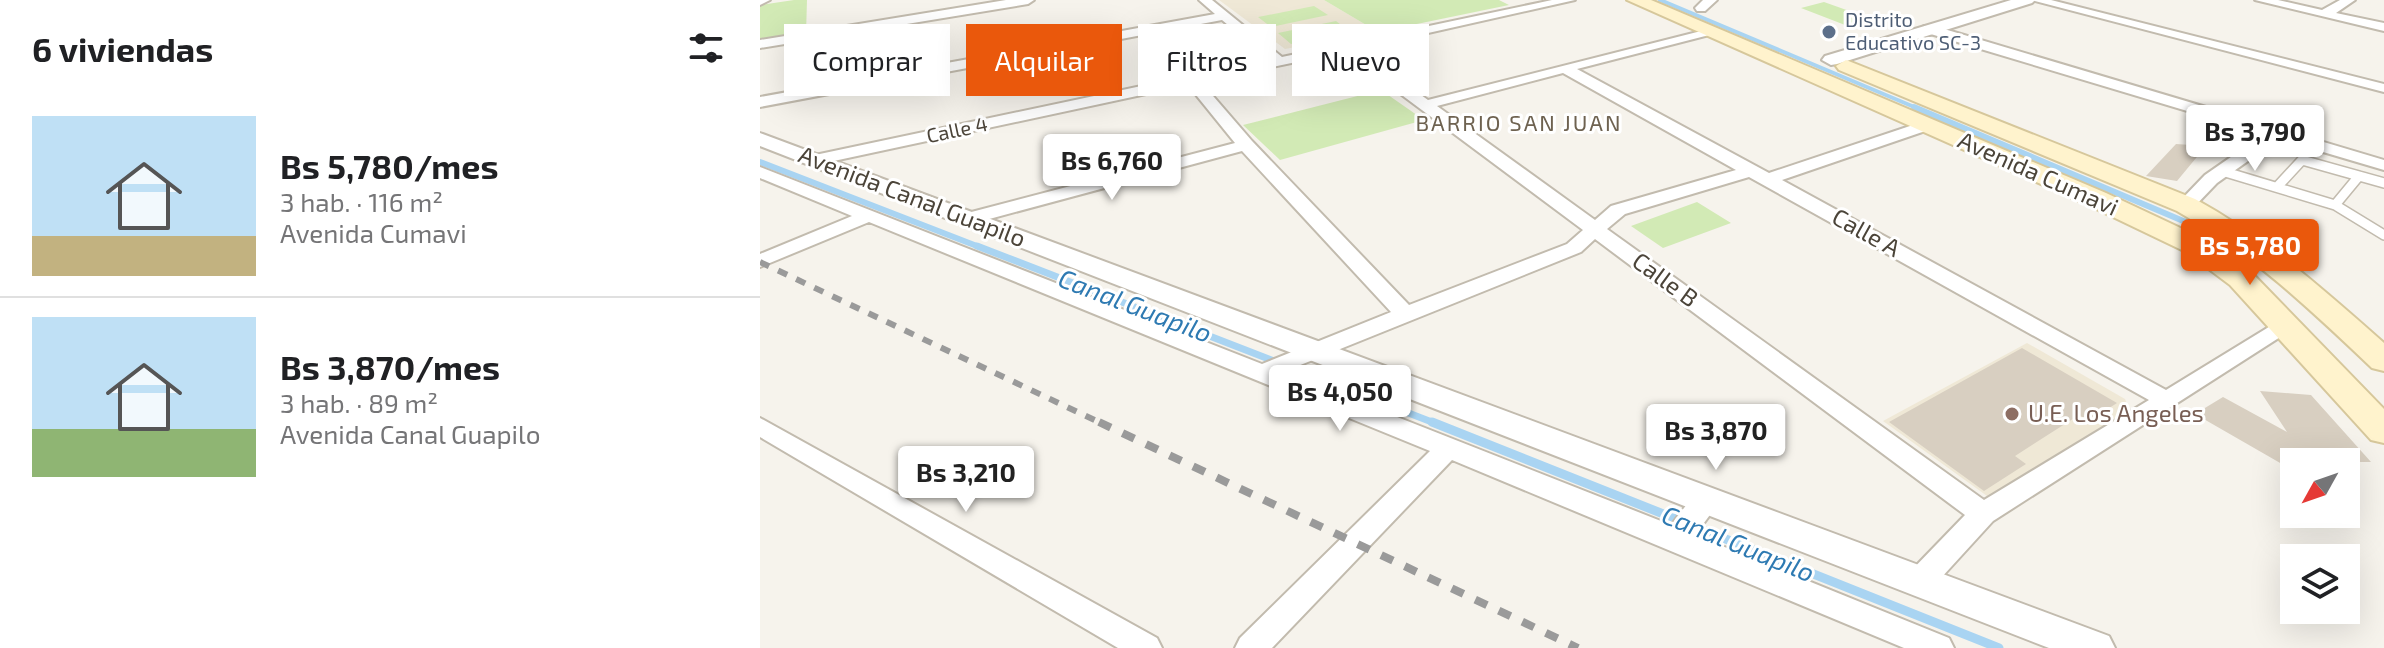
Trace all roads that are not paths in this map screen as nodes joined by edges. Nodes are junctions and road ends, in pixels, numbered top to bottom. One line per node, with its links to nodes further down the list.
1 (1028, 0): 10 (street)
2 (1205, 0): 12 (street)
3 (1569, 0): 16 (street, Calle 4)
4 (1636, 0): 17 (main road, Avenida Cumavi)
5 (1680, 0): 9 (main road)
6 (2025, 0): 15 (street); 23 (street)
7 (2261, 0): 11 (street)
8 (2349, 0): 11 (street)
9 (1706, 4): 13 (main road)
10 (950, 6): 18 (street)
11 (2324, 14): 14 (street)
12 (1225, 16): 21 (street); 27 (street)
13 (1745, 26)
14 (2384, 27)
15 (1929, 29): 20 (street); 30 (street)
16 (1429, 30)
17 (1708, 31): 22 (street); 29 (main road, Avenida Cumavi)
18 (760, 44)
19 (1292, 57): 21 (street, Calle 4)
20 (1824, 57): 33 (main road, Avenida Cumavi)
21 (1278, 60)
22 (1566, 69): 28 (street); 38 (street, Calle A)
23 (2384, 88)
24 (1138, 91): 34 (street, Calle 4)
25 (1205, 96): 32 (street)
26 (1413, 96): 28 (street, Calle B)
27 (760, 102)
28 (1425, 105): 46 (street, Calle B)
29 (1928, 125): 33 (main road, Avenida Cumavi); 38 (street)
30 (2275, 134): 35 (street); 36 (street)
31 (760, 139): 34 (street, Avenida Canal Guapilo)
32 (1246, 145): 45 (street); 51 (street)
33 (2025, 154): 42 (main road, Avenida Cumavi); 50 (main road, Avenida Cumavi)
34 (815, 160): 45 (street, Avenida Canal Guapilo)
35 (2384, 165)
36 (2222, 171): 41 (lane); 42 (street)
37 (760, 172): 44 (street, Avenida Canal Guapilo)
38 (1760, 175): 46 (street); 56 (street, Calle A)
39 (2359, 176): 40 (lane); 41 (lane); 43 (lane)
40 (2384, 183)
41 (2277, 187): 43 (lane)
42 (2186, 205): 48 (main road, Avenida Cumavi)
43 (2335, 205): 47 (lane)
44 (868, 216): 49 (street); 55 (street, Avenida Canal Guapilo)
45 (967, 219): 53 (street, Avenida Canal Guapilo)
46 (1595, 229): 51 (street); 61 (street, Calle B)
47 (2384, 235)
48 (2268, 259): 50 (main road); 54 (main road, Avenida Cumavi)
49 (760, 261)
50 (2224, 265): 52 (main road, Avenida Cumavi)
51 (1405, 314): 53 (street)
52 (2285, 327): 56 (street); 58 (main road, Avenida Cumavi)
53 (1310, 352): 55 (street); 60 (street, Avenida Canal Guapilo)
54 (2384, 361)
55 (1266, 372): 59 (street, Avenida Canal Guapilo)
56 (2165, 399): 61 (street)
57 (760, 426): 64 (street)
58 (2384, 431)
59 (1447, 449): 62 (street, Avenida Canal Guapilo); 65 (street)
60 (1704, 504): 62 (street); 63 (street, Avenida Canal Guapilo)
61 (1983, 514): 63 (street)
62 (1678, 536): 66 (street, Avenida Canal Guapilo)
63 (1919, 582): 67 (street, Avenida Canal Guapilo)
64 (1146, 648)
65 (1251, 648)
66 (1938, 648)
67 (2095, 648)

